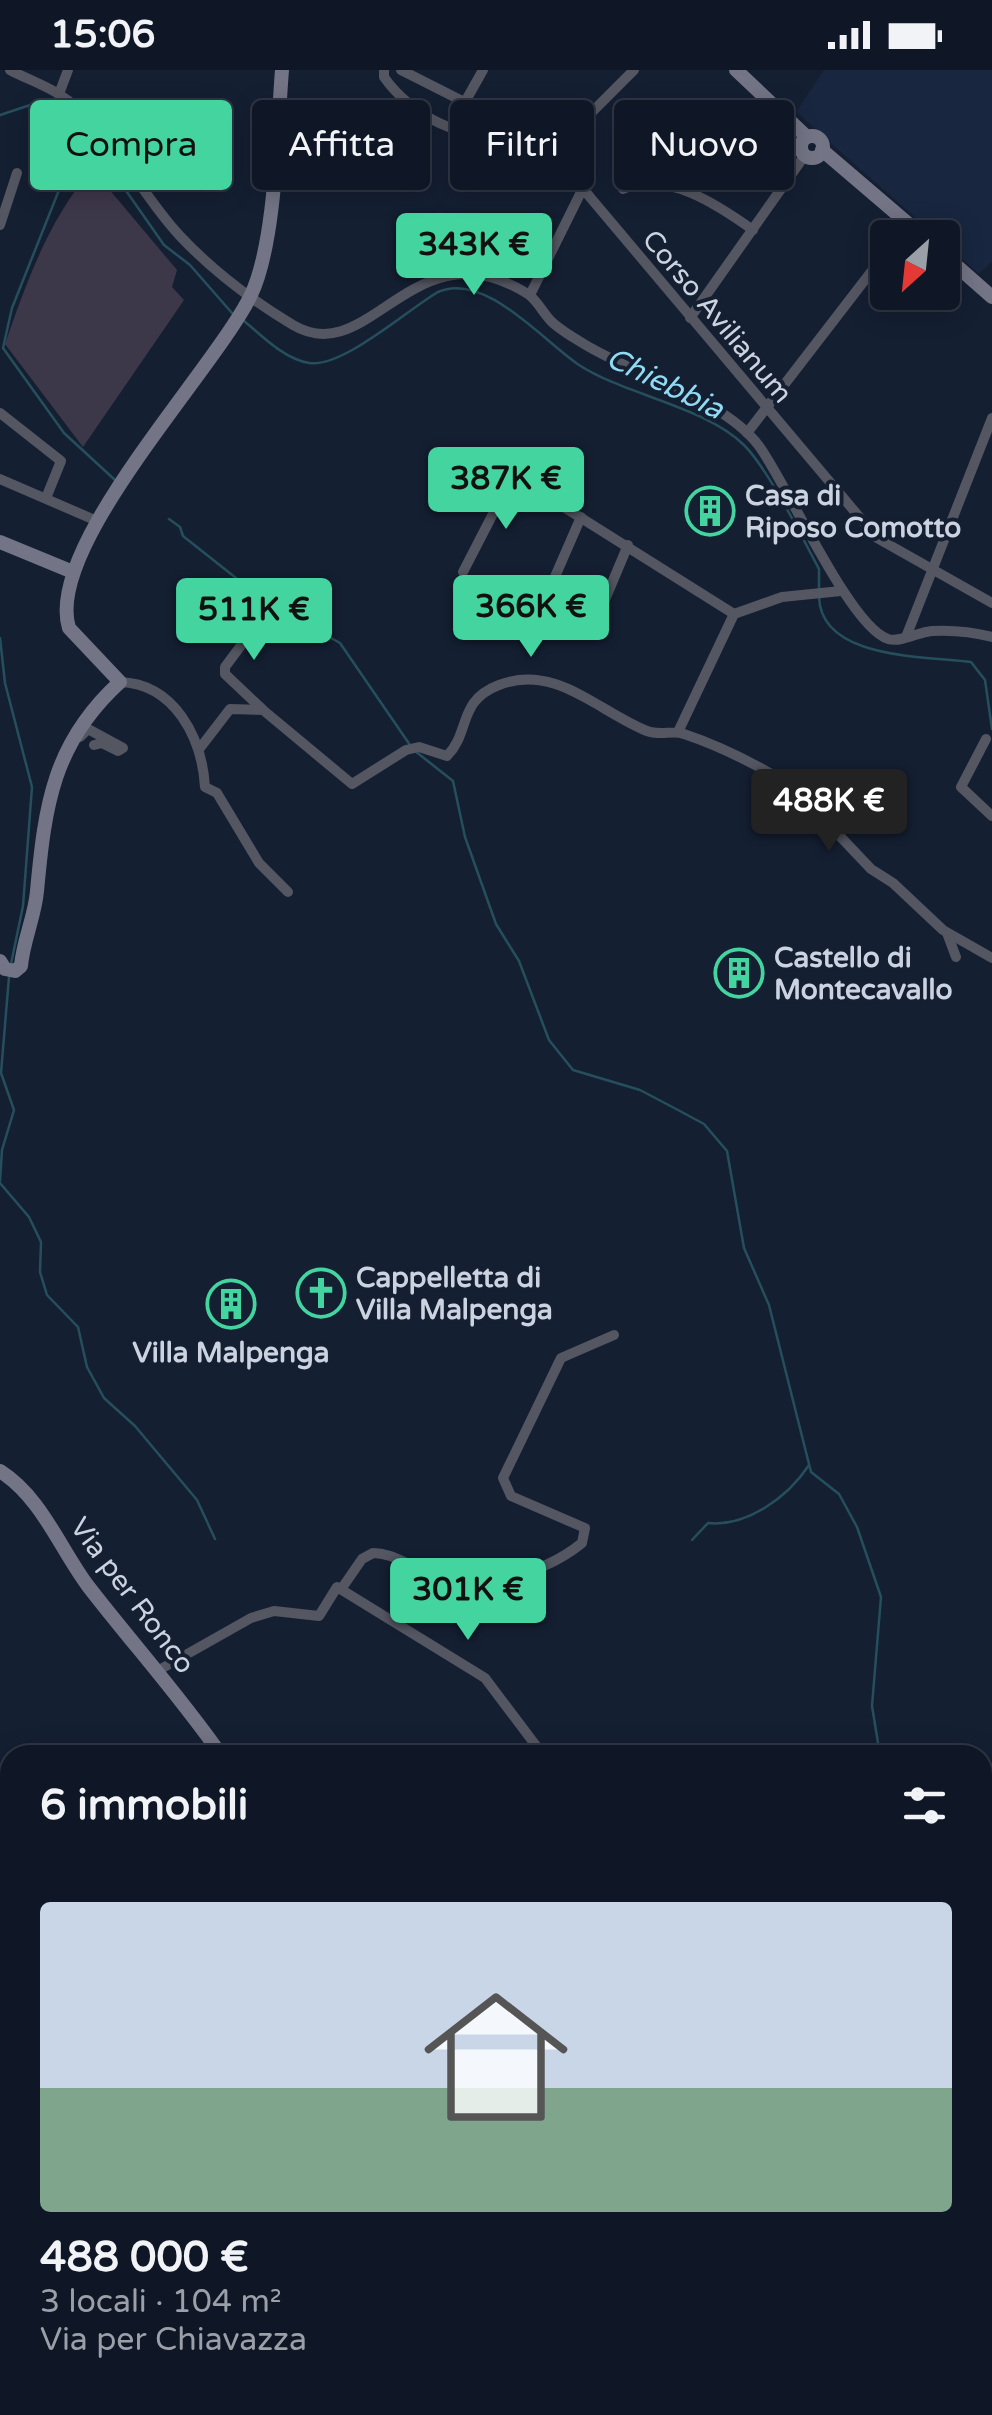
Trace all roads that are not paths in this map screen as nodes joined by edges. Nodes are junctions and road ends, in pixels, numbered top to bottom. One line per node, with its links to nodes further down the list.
1 (10, 70): 9 (street)
2 (68, 70): 9 (street)
3 (282, 70): 28 (street)
4 (384, 70): 13 (street)
5 (401, 70): 10 (street, Corso Avilianum)
6 (482, 70): 11 (street)
7 (736, 70): 14 (street)
8 (626, 71): 12 (street)
9 (60, 94): 28 (street)
10 (461, 100)
11 (466, 100)
12 (594, 106)
13 (450, 127)
14 (807, 137): 15 (street); 16 (street)
15 (822, 150): 16 (street); 21 (street)
16 (804, 156): 23 (street)
17 (17, 173): 22 (street)
18 (582, 190): 26 (street)
19 (585, 190): 29 (street, Corso Avilianum)
20 (678, 190): 23 (street)
21 (904, 220)
22 (0, 225)
23 (753, 230): 29 (street)
24 (960, 269): 27 (street)
25 (870, 273): 30 (street)
26 (530, 295): 28 (street); 33 (street)
27 (992, 297)
28 (247, 302): 37 (street)
29 (690, 318): 30 (street, Corso Avilianum)
30 (766, 408): 33 (street); 42 (street, Corso Avilianum)
31 (0, 412): 35 (street)
32 (992, 418): 42 (street)
33 (747, 432): 44 (street)
34 (0, 478): 35 (street)
35 (46, 498): 37 (street)
36 (581, 517): 39 (street); 41 (street); 43 (street)
37 (97, 520): 40 (street)
38 (0, 542): 40 (street)
39 (628, 545): 46 (street); 47 (street)
40 (74, 572): 51 (street)
41 (463, 572)
42 (931, 572): 45 (street, Corso Avilianum); 49 (street)
43 (554, 580)
44 (835, 591): 46 (street); 49 (street)
45 (992, 603)
46 (734, 614): 53 (street)
47 (596, 621)
48 (305, 636): 52 (street)
49 (906, 637): 50 (street)
50 (992, 637)
51 (120, 682): 56 (street); 57 (street)
52 (263, 710): 53 (street); 56 (street)
53 (678, 732): 60 (street)
54 (986, 739): 58 (street)
55 (94, 745): 57 (street)
56 (200, 748): 59 (street)
57 (62, 765): 63 (street)
58 (992, 816)
59 (288, 892)
60 (947, 933): 61 (street); 62 (street)
61 (956, 957)
62 (992, 958)
63 (7, 967)
64 (614, 1335): 66 (street)
65 (0, 1471): 67 (street, Via per Ronco)
66 (342, 1588): 67 (street); 69 (street)
67 (159, 1670): 68 (street, Via per Ronco)
68 (214, 1745)
69 (535, 1745)

